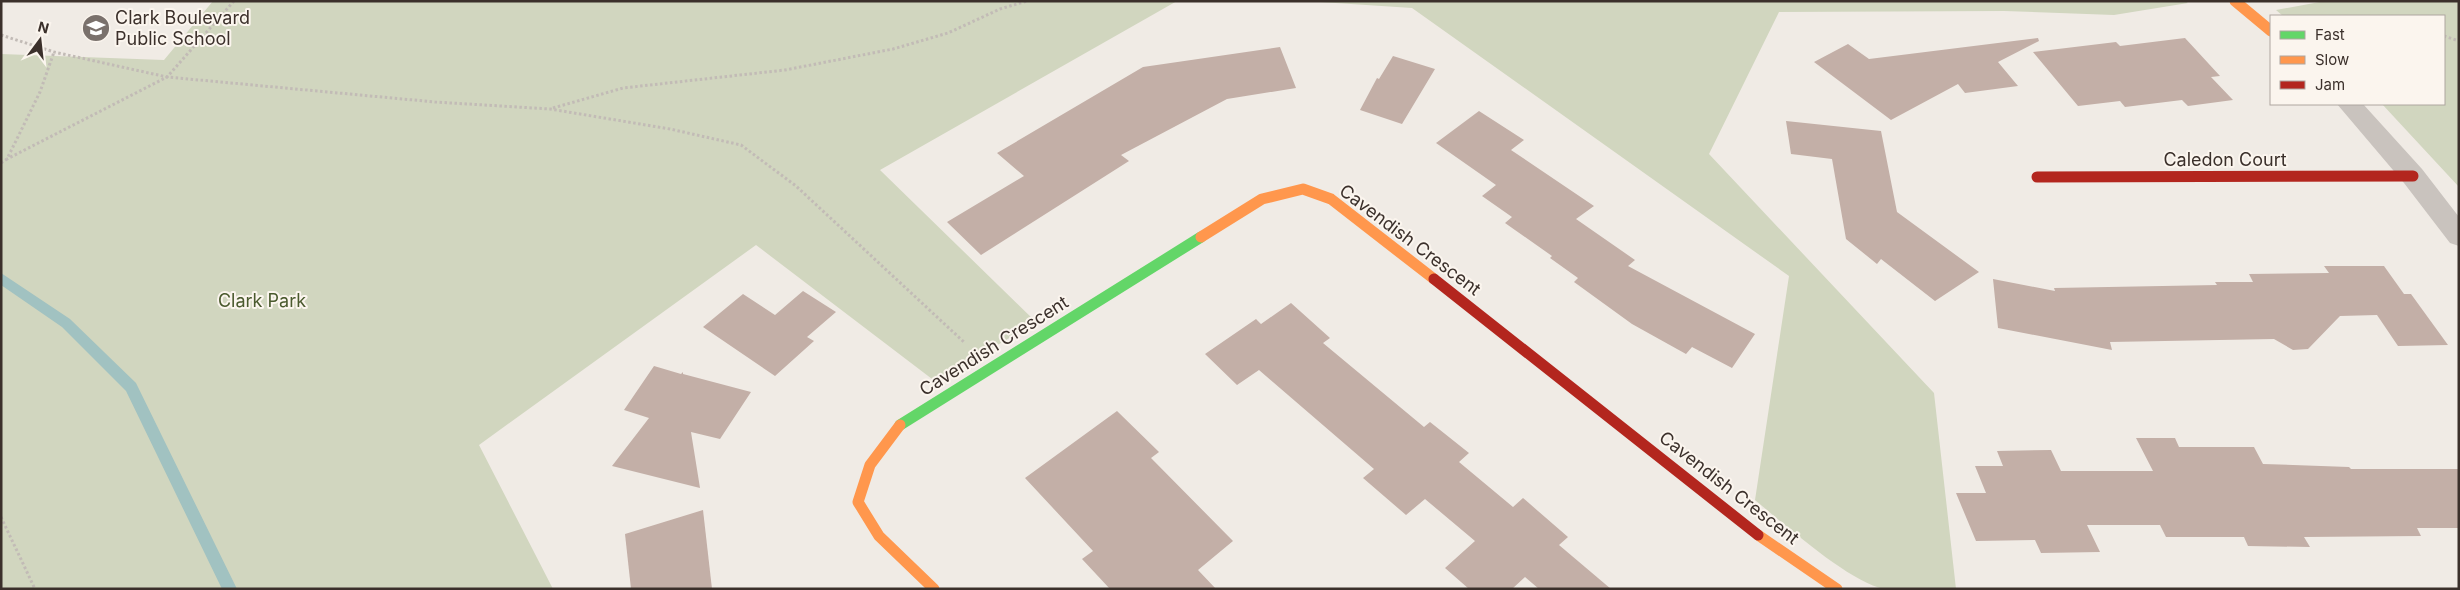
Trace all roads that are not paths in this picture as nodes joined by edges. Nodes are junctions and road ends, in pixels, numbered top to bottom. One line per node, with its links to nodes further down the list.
1 (2235, 1): 2 (street)
2 (2270, 30)
3 (2350, 105): 4 (street)
4 (2413, 176): 5 (street, Caledon Court); 6 (street)
5 (2036, 177)
6 (2459, 236)
7 (934, 589): 8 (street, Cavendish Crescent)
8 (1837, 589)

